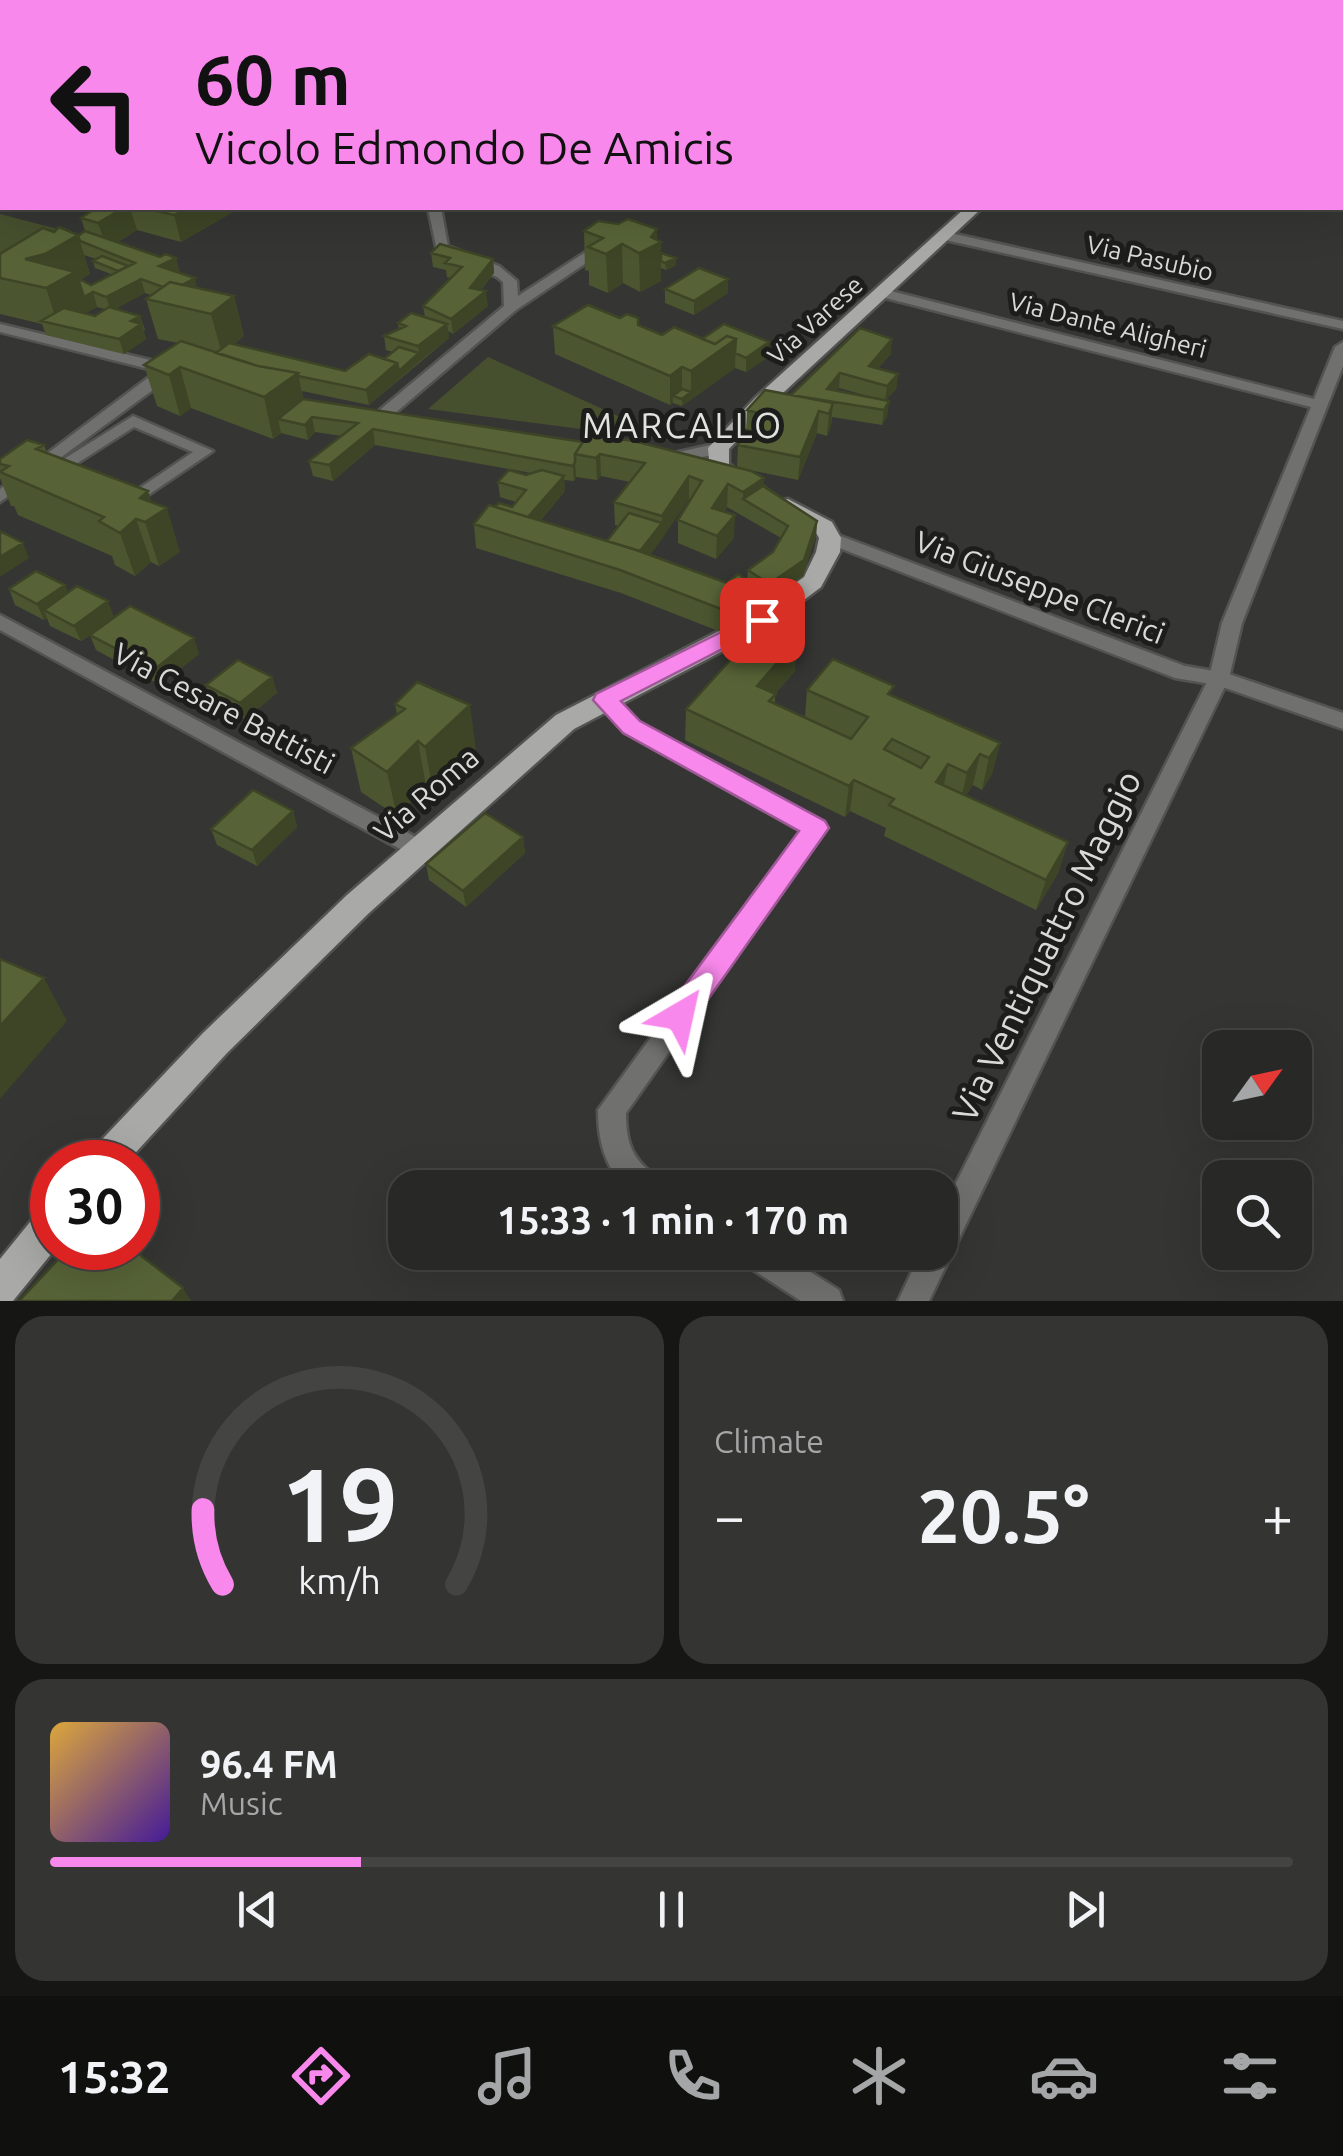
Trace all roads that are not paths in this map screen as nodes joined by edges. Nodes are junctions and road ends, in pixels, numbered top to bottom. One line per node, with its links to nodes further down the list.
1 (434, 210): 6 (street)
2 (972, 210): 3 (main road, Via Varese)
3 (946, 236): 5 (main road, Via Varese); 7 (street, Via Pasubio)
4 (610, 242): 6 (street)
5 (883, 293): 10 (street, Via Dante Aligheri); 12 (main road, Via Varese)
6 (511, 307): 11 (street)
7 (1343, 325)
8 (0, 328): 15 (street)
9 (1343, 346): 10 (street, Via Ventiquattro Maggio)
10 (1320, 405): 18 (street, Via Ventiquattro Maggio)
11 (382, 417)
12 (718, 448): 13 (street); 16 (main road, Via Giuseppe Clerici)
13 (644, 458)
14 (52, 472): 14 (street)
15 (0, 497)
16 (830, 538): 18 (street, Via Giuseppe Clerici); 19 (main road, Via Roma)
17 (2, 625): 21 (street, Via Cesare Battisti)
18 (1219, 678): 20 (street, Via Giuseppe Clerici); 24 (street, Via Ventiquattro Maggio)
19 (605, 700): 21 (main road, Via Roma); 23 (street)
20 (1343, 720)
21 (419, 849): 22 (main road, Via Roma)
22 (125, 1140)
23 (627, 1170)
24 (958, 1208)
25 (30, 1251): 28 (main road)
26 (779, 1270): 29 (street)
27 (928, 1270): 30 (street, Via Ventiquattro Maggio)
28 (0, 1288)
29 (828, 1301)
30 (913, 1301)

